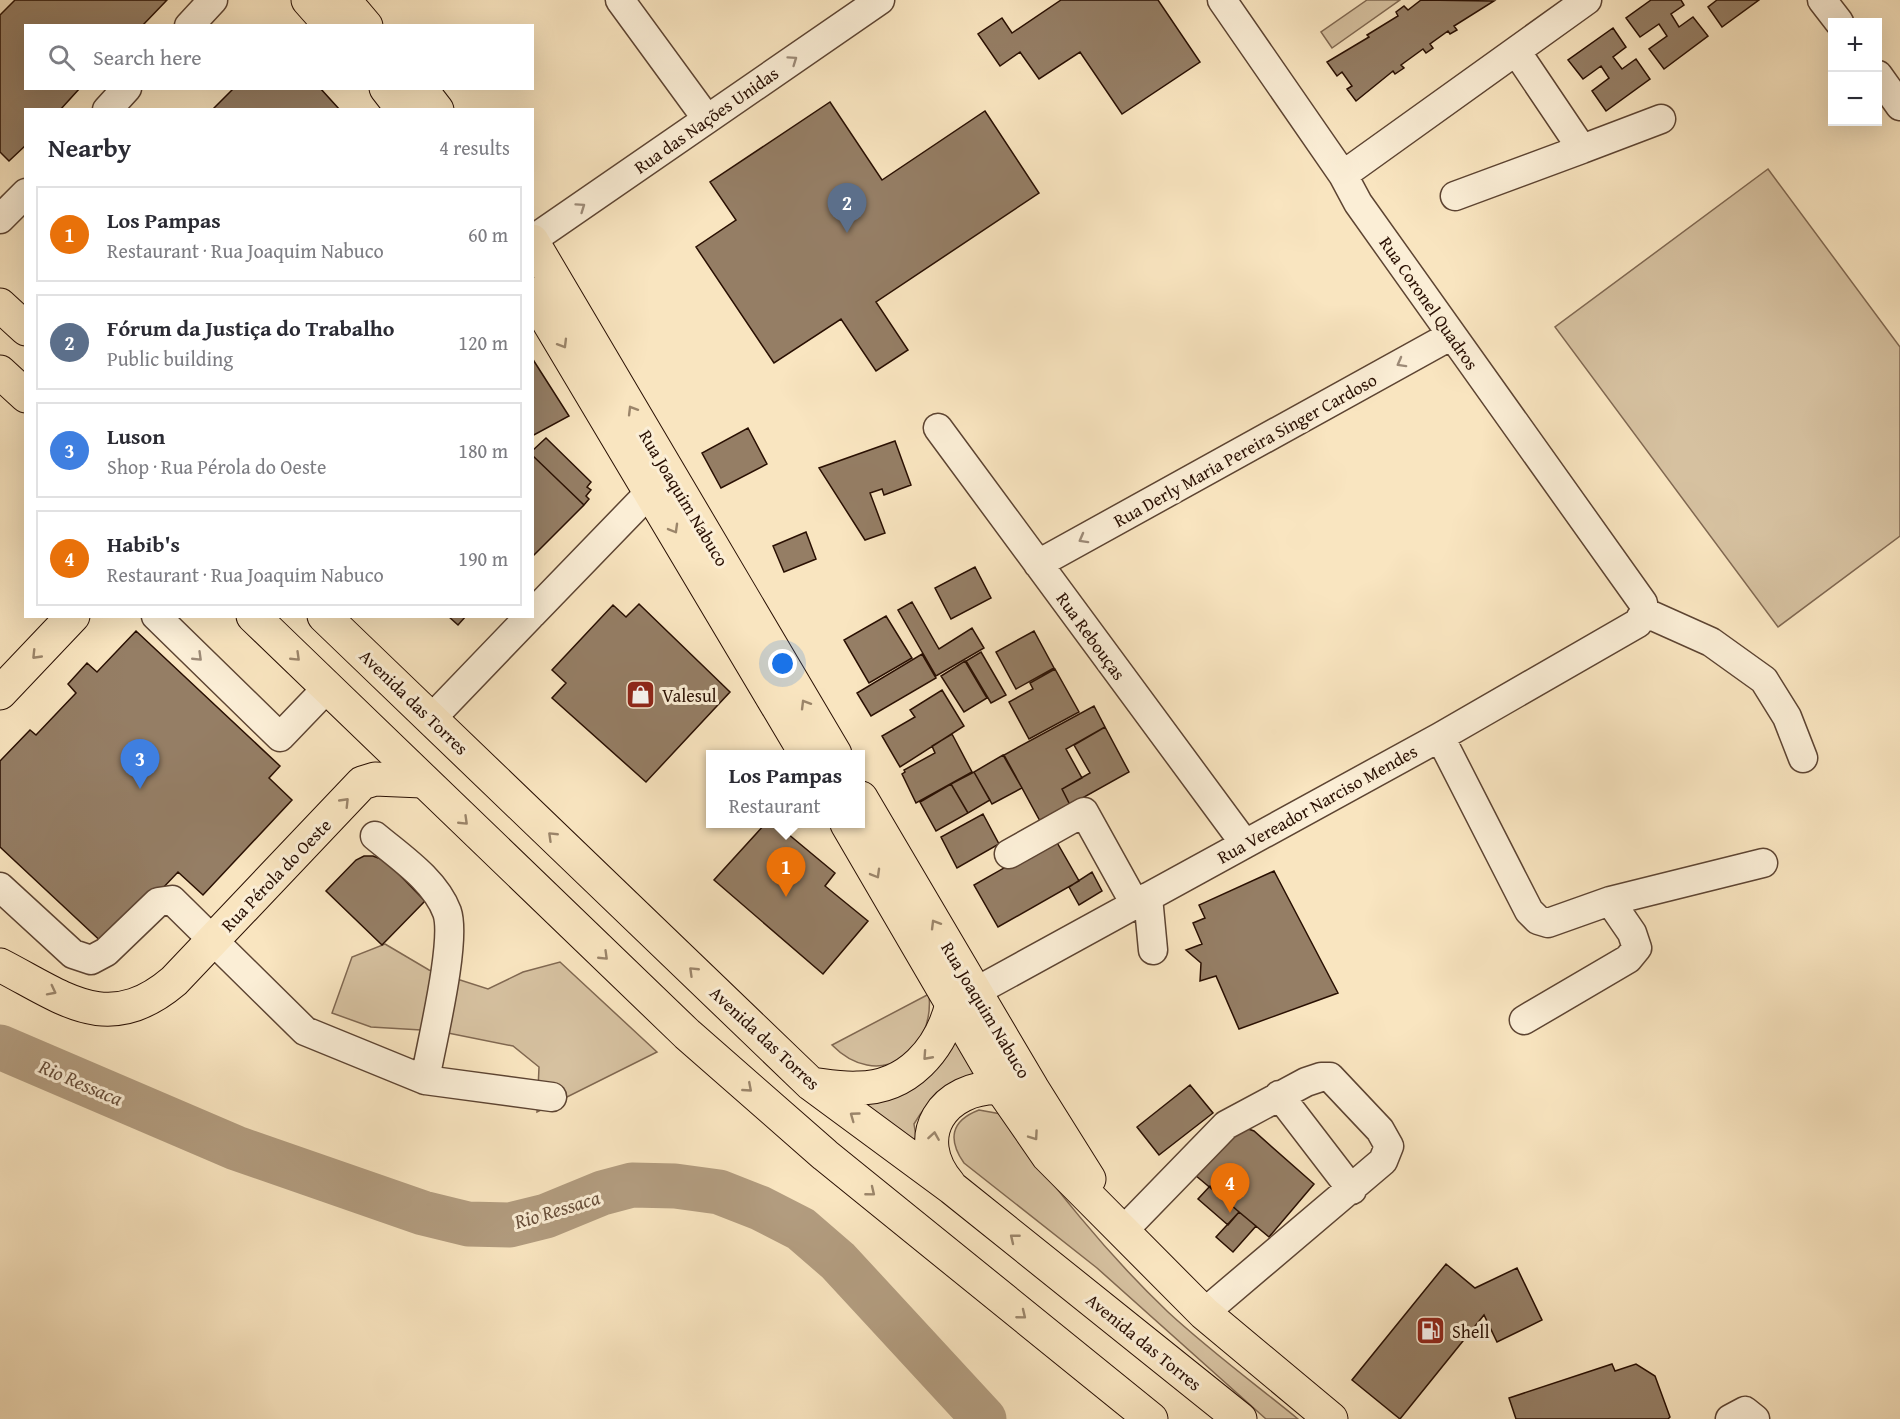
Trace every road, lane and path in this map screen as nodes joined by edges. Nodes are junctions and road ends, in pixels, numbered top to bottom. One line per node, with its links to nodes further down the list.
1 (213, 0): 10 (street)
2 (308, 0): 11 (main road)
3 (344, 0): 12 (main road)
4 (620, 0): 22 (street)
5 (880, 0): 22 (street, Rua das Nações Unidas, one-way to 5)
6 (1222, 0): 25 (street, Rua Coronel Quadros)
7 (1587, 0): 13 (street)
8 (1822, 0): 9 (street)
9 (1836, 18)
10 (191, 24)
11 (329, 24)
12 (364, 24)
13 (1516, 51): 24 (street); 25 (street)
14 (1882, 81): 18 (street)
15 (125, 90): 19 (street)
16 (388, 90): 20 (main road)
17 (422, 90): 21 (main road)
18 (1900, 106)
19 (108, 108)
20 (401, 108)
21 (435, 108)
22 (707, 119): 27 (street, Rua das Nações Unidas, one-way to 22)
23 (1661, 119): 24 (street)
24 (1582, 149): 26 (street)
25 (1343, 175): 30 (street, Rua Coronel Quadros)
26 (1455, 196)
27 (534, 240)
28 (534, 244): 48 (main road, Rua Joaquim Nabuco, one-way to 28)
29 (534, 297): 34 (main road, Rua Joaquim Nabuco, one-way to 34)
30 (1452, 335): 35 (street, Rua Derly Maria Pereira Singer Cardoso, one-way to 35); 36 (street, Rua Coronel Quadros)
31 (0, 372): 32 (main road)
32 (24, 394)
33 (938, 428): 35 (street, Rua Rebouças)
34 (652, 490): 37 (street); 47 (main road, Rua Joaquim Nabuco, one-way to 47)
35 (1038, 564): 54 (street, Rua Rebouças)
36 (1644, 608): 46 (street, Rua Vereador Narciso Mendes); 49 (street)
37 (534, 612)
38 (71, 618): 44 (main road, one-way to 44)
39 (158, 618): 43 (street, one-way to 43)
40 (255, 618): 43 (main road, one-way to 43)
41 (326, 618): 45 (main road, Avenida das Torres)
42 (528, 618): 45 (street)
43 (328, 687): 50 (main road)
44 (0, 693)
45 (431, 719): 67 (main road, Avenida das Torres, one-way to 45)
46 (1440, 737): 54 (street, Rua Vereador Narciso Mendes); 59 (street)
47 (804, 750)
48 (833, 750)
49 (1803, 758)
50 (422, 781): 60 (main road, Rua Pérola do Oeste, one-way to 50); 74 (main road, one-way to 74)
51 (865, 806): 63 (main road, Rua Joaquim Nabuco, one-way to 51)
52 (850, 828): 63 (main road, Rua Joaquim Nabuco, one-way to 63)
53 (375, 836): 65 (street)
54 (1245, 844): 58 (street, Rua Vereador Narciso Mendes)
55 (1010, 854): 58 (street)
56 (1763, 863): 59 (street)
57 (0, 887): 60 (street)
58 (1142, 901): 61 (street); 63 (street, Rua Vereador Narciso Mendes)
59 (1610, 901): 64 (street)
60 (213, 940): 62 (main road, Rua Pérola do Oeste, one-way to 60); 65 (street)
61 (1153, 950)
62 (0, 964)
63 (964, 998): 66 (main road, Rua Joaquim Nabuco); 67 (main road, one-way to 67)
64 (1524, 1020)
65 (425, 1080): 69 (street)
66 (1012, 1081): 70 (main road, one-way to 66); 72 (main road, Rua Joaquim Nabuco)
67 (811, 1084): 70 (main road, Avenida das Torres, one-way to 67)
68 (1279, 1095): 71 (street); 71 (street); 72 (street)
69 (552, 1097)
70 (952, 1188): 75 (main road, Avenida das Torres, one-way to 70)
71 (1352, 1190): 73 (street)
72 (1117, 1226): 73 (main road, Rua Joaquim Nabuco)
73 (1204, 1313): 76 (main road, Rua Joaquim Nabuco)
74 (1151, 1419)
75 (1240, 1419)
76 (1331, 1419)
77 (1730, 1419): 78 (street)
78 (1755, 1419)

